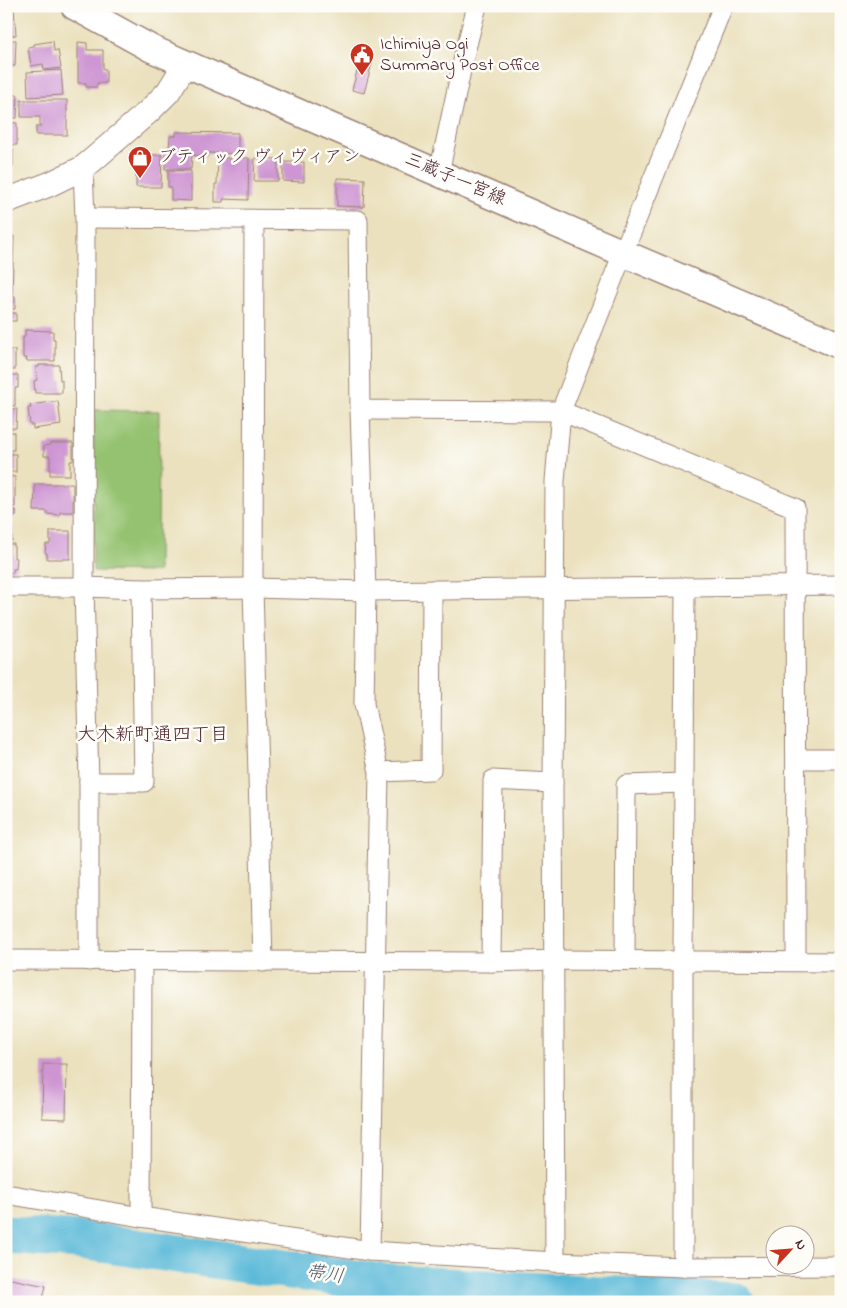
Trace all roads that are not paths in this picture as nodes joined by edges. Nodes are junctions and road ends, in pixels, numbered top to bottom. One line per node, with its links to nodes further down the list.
1 (74, 6): 4 (main road, 三蔵子一宮線)
2 (478, 6): 6 (street)
3 (723, 6): 10 (street)
4 (186, 63): 5 (street); 6 (main road, 三蔵子一宮線)
5 (83, 168): 7 (street); 8 (street)
6 (439, 173): 10 (main road, 三蔵子一宮線)
7 (6, 201)
8 (85, 218): 9 (street); 17 (street)
9 (254, 220): 12 (street); 19 (street)
10 (623, 253): 11 (main road, 三蔵子一宮線); 13 (street)
11 (841, 346)
12 (360, 410): 13 (street); 23 (street)
13 (561, 411): 14 (street); 21 (street)
14 (795, 585): 15 (street); 18 (street); 24 (street)
15 (841, 585)
16 (6, 587): 17 (street)
17 (84, 587): 20 (street); 27 (street)
18 (685, 587): 21 (street); 28 (street)
19 (253, 588): 20 (street); 23 (street); 37 (street)
20 (141, 589): 27 (street)
21 (555, 589): 22 (street); 29 (street)
22 (432, 590): 23 (street); 26 (street)
23 (366, 591): 26 (street)
24 (796, 759): 25 (street); 34 (street)
25 (841, 759)
26 (379, 772): 38 (street)
27 (89, 782): 35 (street)
28 (684, 783): 32 (street); 33 (street)
29 (553, 784): 31 (street); 39 (street)
30 (6, 960): 35 (street)
31 (554, 960): 32 (street); 39 (street); 44 (street)
32 (625, 960): 33 (street)
33 (683, 960): 34 (street); 46 (street)
34 (796, 960): 40 (street)
35 (89, 961): 36 (street)
36 (142, 961): 37 (street); 42 (street)
37 (263, 962): 38 (street)
38 (375, 962): 39 (street); 43 (street)
39 (491, 962)
40 (841, 962)
41 (6, 1194): 42 (street)
42 (141, 1217): 43 (street)
43 (370, 1251): 44 (street)
44 (555, 1262): 46 (street)
45 (841, 1266): 46 (street)
46 (683, 1267)

